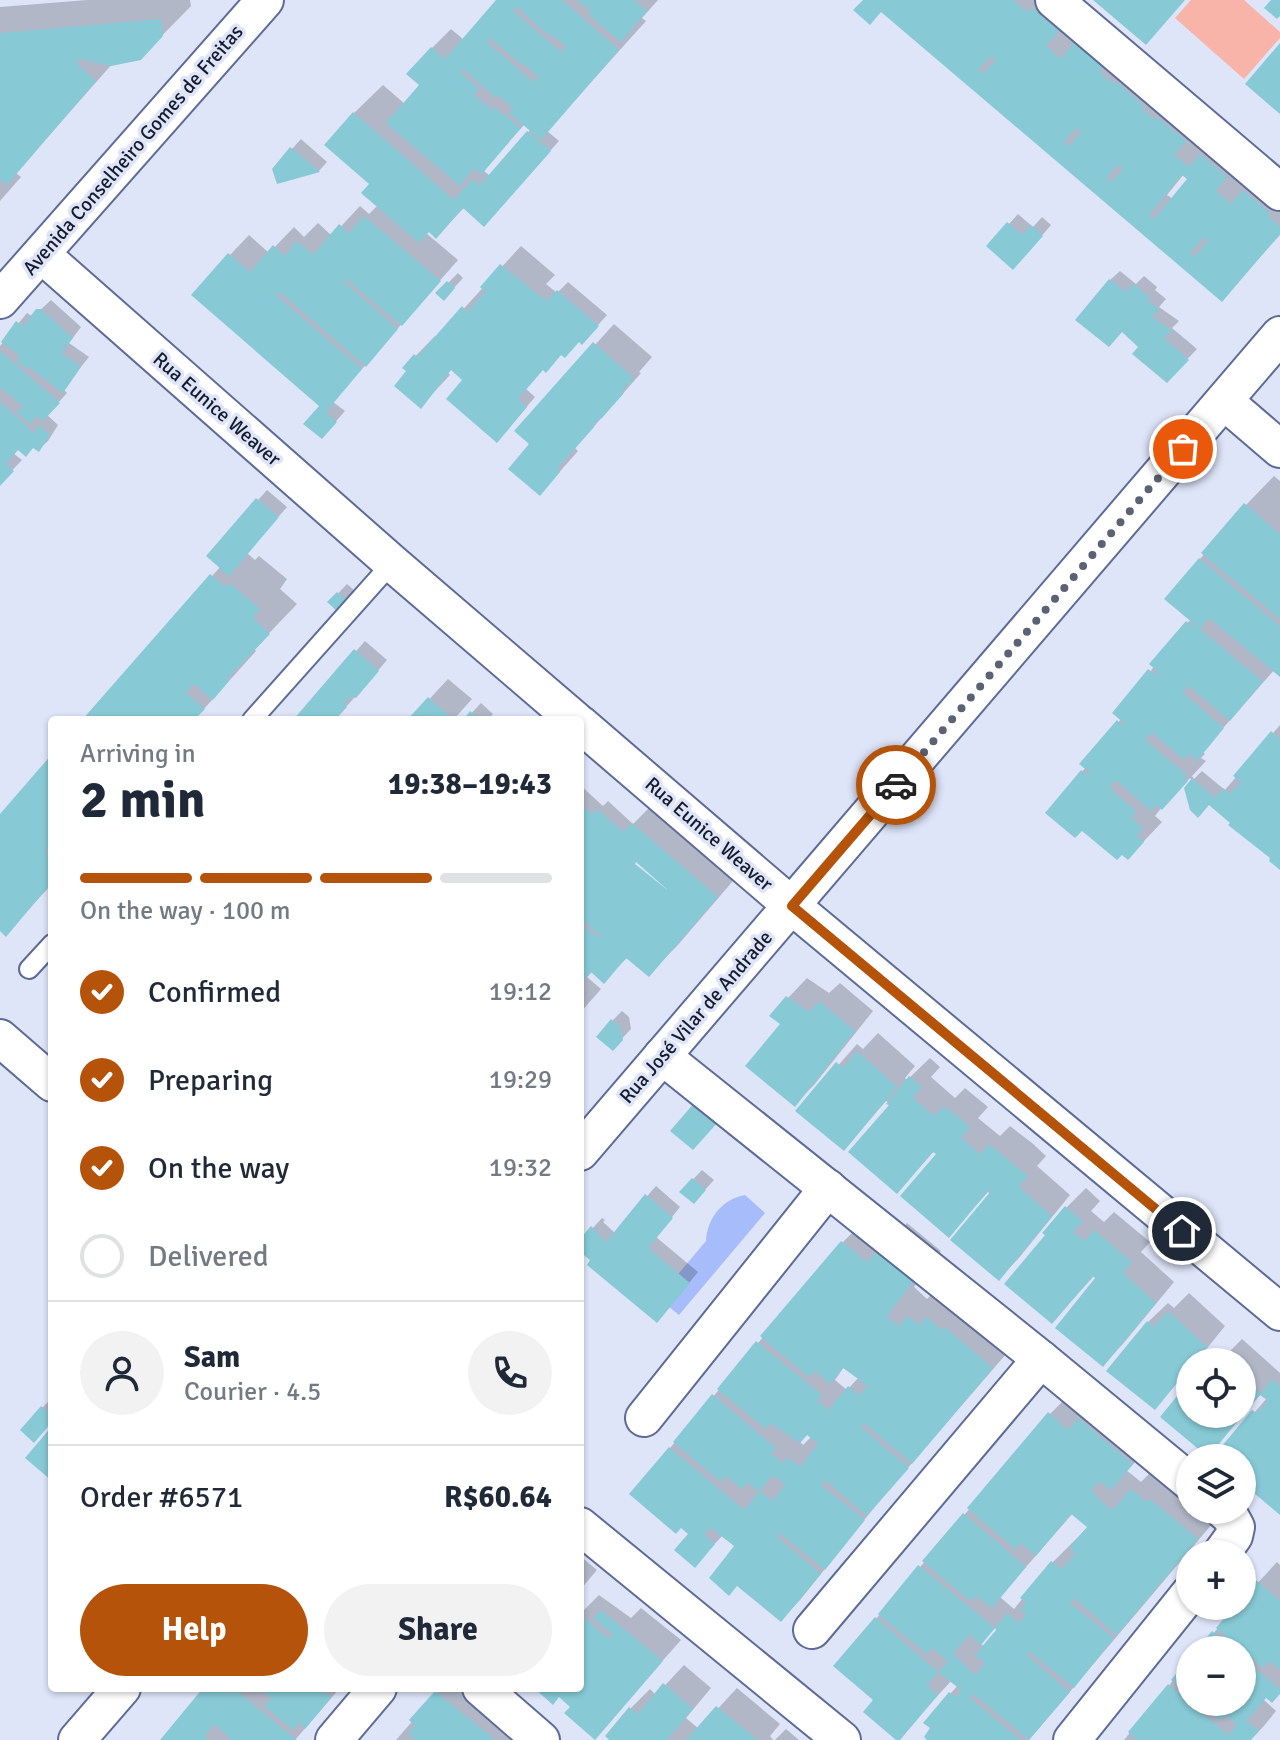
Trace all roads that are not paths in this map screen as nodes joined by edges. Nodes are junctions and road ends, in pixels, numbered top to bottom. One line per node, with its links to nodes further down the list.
1 (265, 0): 4 (street, Avenida Conselheiro Gomes de Freitas)
2 (1054, 0): 3 (street)
3 (1280, 192)
4 (41, 254): 5 (street, Avenida Conselheiro Gomes de Freitas); 9 (street, Rua Eunice Weaver)
5 (0, 300)
6 (1280, 335): 7 (street, Rua José Vilar de Andrade)
7 (1224, 401): 8 (street); 13 (street, Rua José Vilar de Andrade)
8 (1280, 449)
9 (392, 563): 10 (lane); 11 (street, Rua Eunice Weaver)
10 (256, 716)
11 (570, 716)
12 (584, 727): 13 (street, Rua Eunice Weaver)
13 (792, 906): 17 (street, Rua José Vilar de Andrade); 21 (street, Rua Eunice Weaver)
14 (48, 948): 15 (lane)
15 (29, 969)
16 (0, 1038): 18 (street)
17 (662, 1056): 19 (street, Rua José Vilar de Andrade); 20 (street)
18 (48, 1080)
19 (584, 1147)
20 (828, 1188): 22 (street); 23 (street)
21 (1280, 1312)
22 (1041, 1359): 24 (street); 27 (street)
23 (644, 1418)
24 (1176, 1470)
25 (584, 1529): 34 (street)
26 (1176, 1610): 35 (street)
27 (812, 1630)
28 (119, 1692): 31 (street)
29 (375, 1692): 32 (street)
30 (486, 1692): 33 (street)
31 (77, 1740)
32 (334, 1740)
33 (541, 1740)
34 (842, 1740)
35 (1072, 1740)

